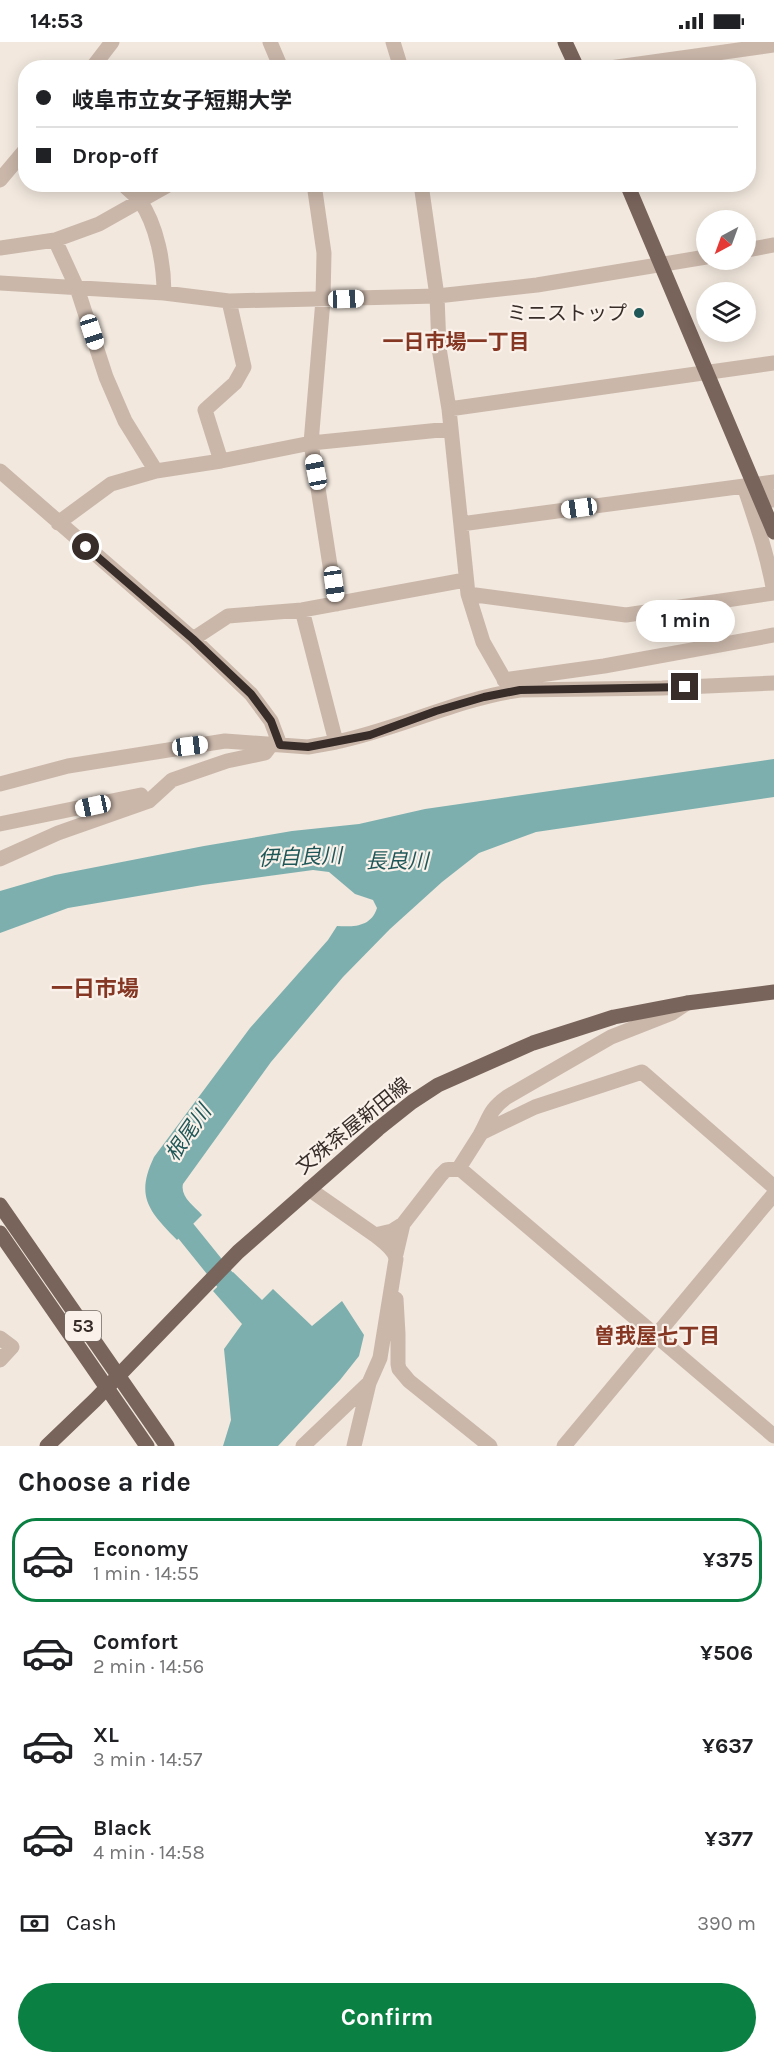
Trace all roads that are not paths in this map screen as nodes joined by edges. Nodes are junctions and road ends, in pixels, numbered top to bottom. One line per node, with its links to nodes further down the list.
1 (112, 42): 7 (street)
2 (270, 42): 8 (street)
3 (393, 42): 9 (street)
4 (565, 42): 10 (main road)
5 (774, 45): 6 (street)
6 (718, 47): 11 (street)
7 (98, 60)
8 (278, 60)
9 (399, 60)
10 (573, 60)
11 (651, 60)
12 (18, 159): 13 (street)
13 (0, 180)
14 (132, 192): 19 (street)
15 (155, 192): 19 (street)
16 (315, 192): 30 (street)
17 (422, 192): 29 (street)
18 (630, 192): 25 (main road)
19 (140, 200): 20 (street); 28 (street)
20 (55, 240): 22 (street); 27 (street)
21 (774, 245): 23 (street)
22 (0, 248)
23 (756, 248)
24 (696, 259): 25 (street)
25 (660, 265): 29 (street); 33 (main road)
26 (0, 283): 27 (street)
27 (77, 288): 28 (street); 39 (street)
28 (164, 293): 31 (street)
29 (437, 296): 30 (street); 34 (street)
30 (323, 300): 31 (street); 36 (street)
31 (229, 301): 37 (street)
32 (774, 363): 33 (street)
33 (706, 373): 34 (street); 40 (main road)
34 (449, 408): 35 (street)
35 (450, 429): 36 (street); 43 (street)
36 (311, 443): 37 (street); 47 (street)
37 (221, 461): 39 (street)
38 (0, 471): 42 (street)
39 (156, 471): 42 (street)
40 (760, 484): 41 (street); 43 (street); 44 (main road); 46 (street)
41 (774, 500)
42 (58, 523): 50 (street)
43 (461, 524): 45 (street)
44 (774, 532)
45 (466, 587): 46 (street); 47 (street); 52 (street)
46 (774, 593)
47 (336, 604): 48 (street)
48 (302, 610): 50 (street); 53 (street)
49 (774, 635): 52 (street)
50 (193, 639): 54 (street)
51 (774, 683): 52 (street)
52 (507, 686): 53 (street)
53 (336, 742): 54 (street)
54 (275, 745): 55 (street); 56 (street)
55 (0, 784)
56 (158, 792): 57 (street); 58 (street)
57 (0, 824)
58 (0, 859)
59 (774, 992): 60 (main road, 文殊茶屋新田線)
60 (687, 1003): 61 (street); 64 (main road, 文殊茶屋新田線)
61 (481, 1133): 62 (street); 63 (street)
62 (459, 1168): 67 (street); 72 (street)
63 (774, 1187)
64 (309, 1189): 69 (street); 77 (main road, 文殊茶屋新田線)
65 (774, 1194): 72 (street)
66 (0, 1206): 79 (main road, 53, bridge)
67 (403, 1224): 69 (street); 70 (street)
68 (0, 1233): 78 (main road, 53, bridge)
69 (375, 1235): 70 (street)
70 (396, 1254): 71 (street)
71 (394, 1272): 75 (street); 82 (street)
72 (657, 1335): 76 (street); 83 (street)
73 (0, 1338): 74 (street)
74 (0, 1360)
75 (369, 1383): 80 (street); 81 (street)
76 (774, 1436)
77 (47, 1446)
78 (147, 1446)
79 (167, 1446)
80 (303, 1446)
81 (354, 1446)
82 (490, 1446)
83 (564, 1446)

